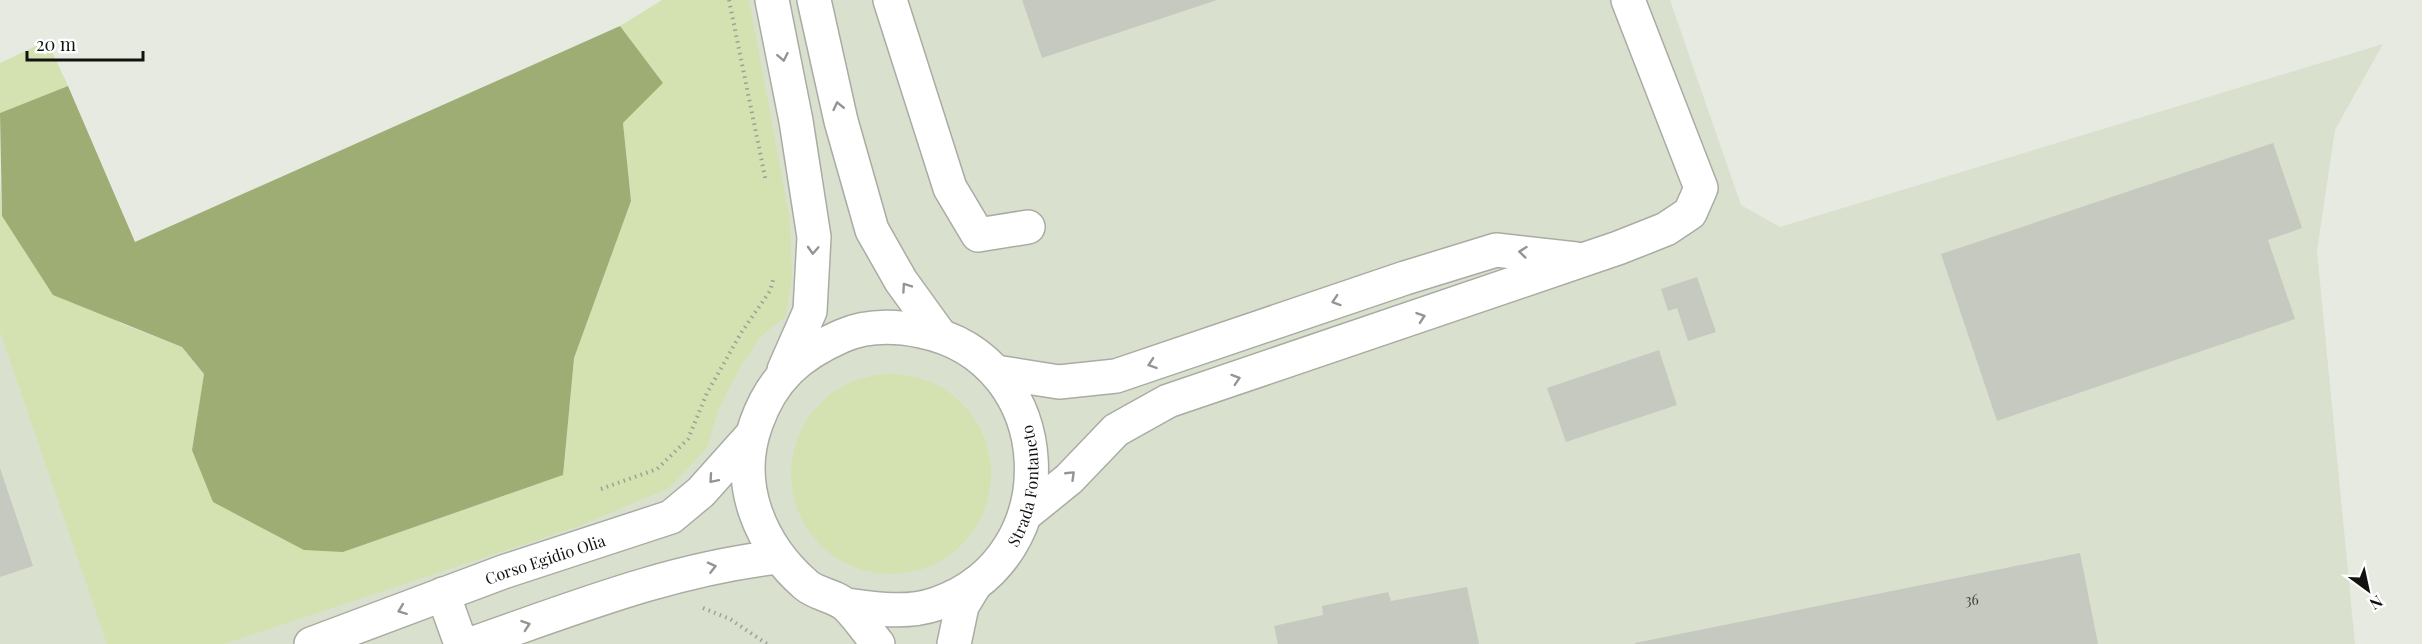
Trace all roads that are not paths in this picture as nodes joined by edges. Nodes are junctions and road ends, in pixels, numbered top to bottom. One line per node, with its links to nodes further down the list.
1 (772, 0): 9 (street, one-way to 9)
2 (814, 0): 7 (street, one-way to 2)
3 (890, 0): 5 (street)
4 (1628, 0): 6 (street)
5 (1028, 227)
6 (1581, 259): 8 (street, one-way to 8); 11 (street, one-way to 6)
7 (940, 334): 8 (street, Strada Fontaneto); 9 (street, Strada Fontaneto)
8 (996, 372): 11 (street, Strada Fontaneto)
9 (780, 378): 10 (street, Strada Fontaneto)
10 (752, 435): 12 (street, Strada Fontaneto); 14 (street, Corso Egidio Olia, one-way to 14)
11 (1027, 513): 13 (street, Strada Fontaneto)
12 (778, 557): 15 (street, Strada Fontaneto); 18 (street, one-way to 12)
13 (976, 583): 15 (street, Strada Fontaneto); 20 (street)
14 (443, 594): 16 (street, Corso Egidio Olia, one-way to 16); 17 (street)
15 (847, 605): 19 (street, Strada Fontaneto)
16 (311, 644)
17 (461, 644)
18 (471, 644)
19 (878, 644)
20 (954, 644)

